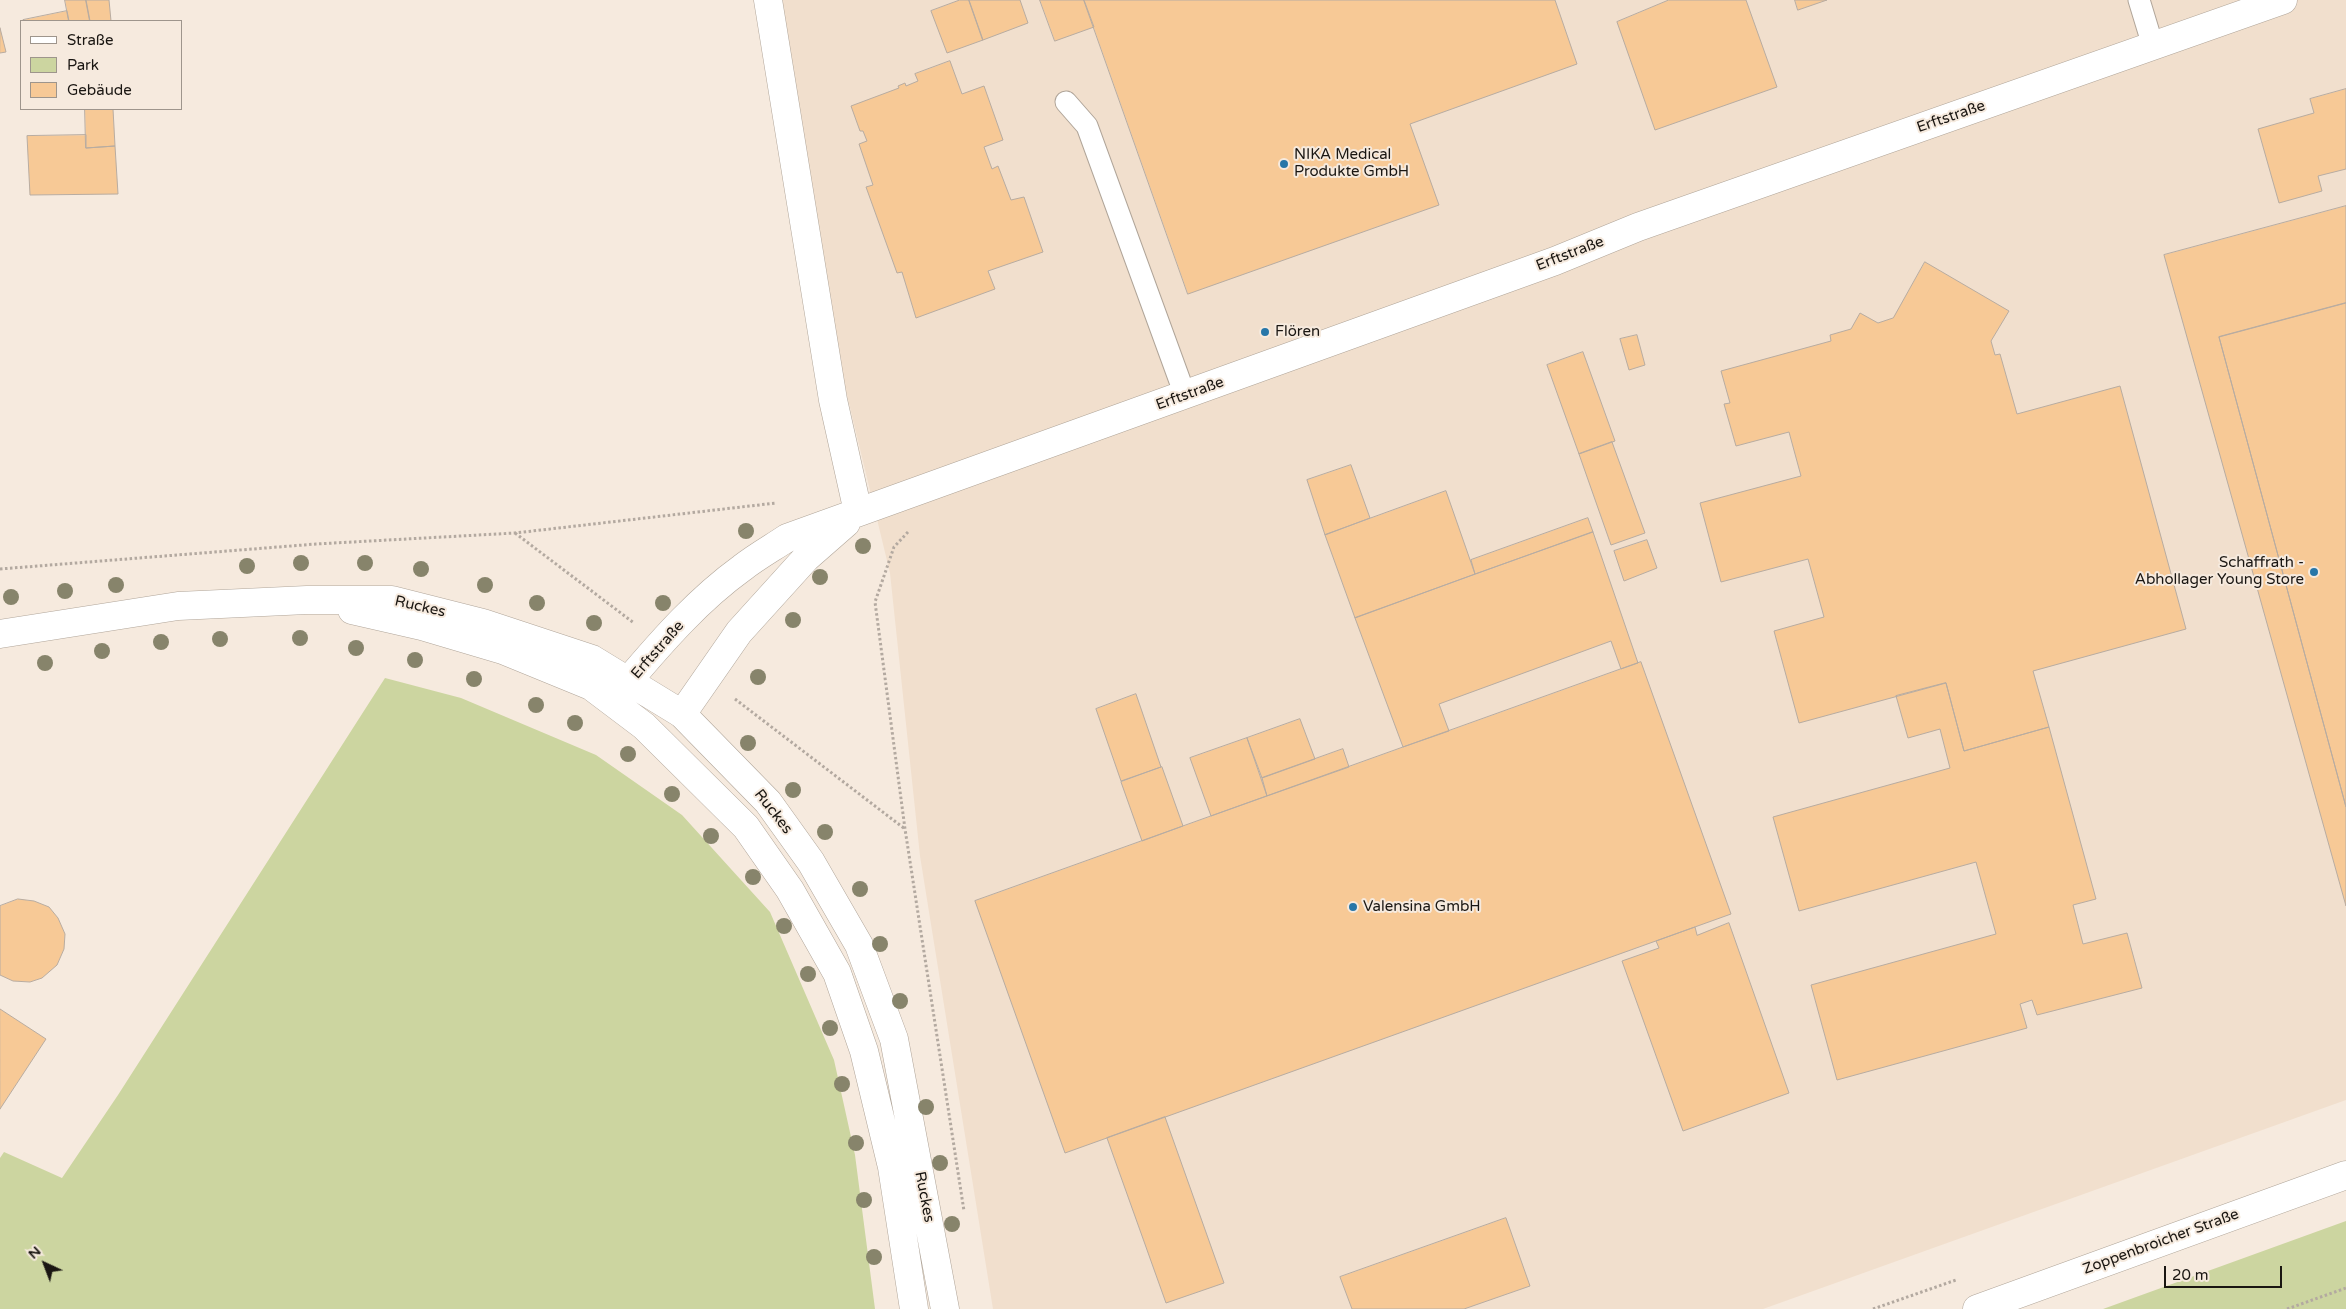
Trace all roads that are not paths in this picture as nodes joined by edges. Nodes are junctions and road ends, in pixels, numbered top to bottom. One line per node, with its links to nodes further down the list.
1 (768, 0): 7 (main road)
2 (2139, 0): 4 (lane)
3 (2283, 0): 4 (main road, Erftstraße)
4 (2153, 46): 6 (main road, Erftstraße)
5 (1066, 102): 6 (lane)
6 (1185, 395): 7 (main road, Erftstraße)
7 (858, 512): 10 (main road, Erftstraße); 11 (main road, Erftstraße)
8 (307, 600): 9 (main road, Ruckes); 10 (main road, Ruckes); 12 (main road, Ruckes)
9 (0, 634)
10 (629, 680): 11 (main road, Ruckes); 12 (main road, Erftstraße)
11 (682, 714): 12 (main road); 15 (main road, Ruckes)
12 (644, 726): 14 (main road, Ruckes)
13 (2346, 1175): 16 (main road, Zoppenbroicher Straße)
14 (914, 1309)
15 (945, 1309)
16 (1976, 1309)

